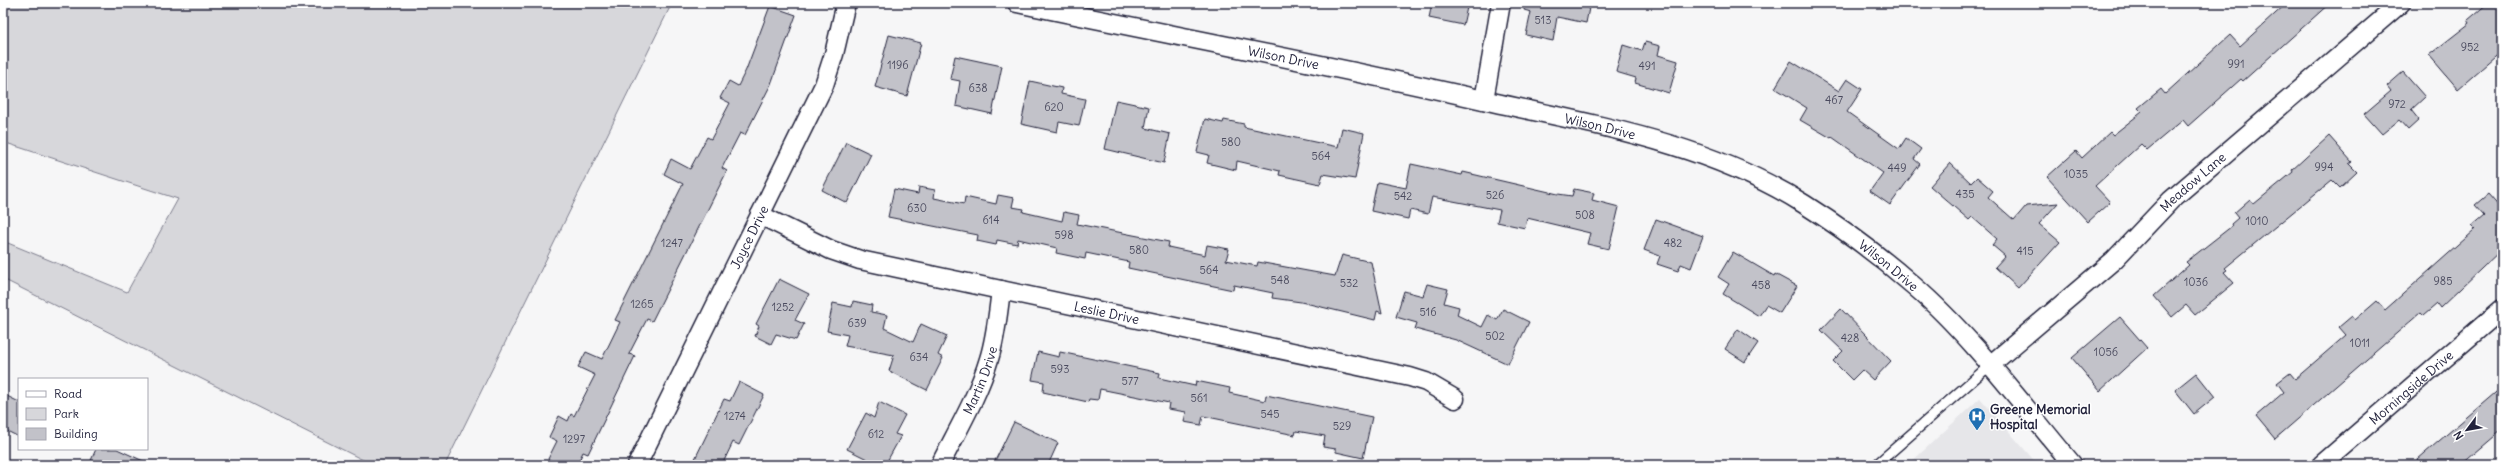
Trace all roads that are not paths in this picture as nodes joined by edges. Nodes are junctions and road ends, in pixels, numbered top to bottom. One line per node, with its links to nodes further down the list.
1 (846, 3): 6 (street, Joyce Drive)
2 (1017, 3): 5 (street, Wilson Drive)
3 (1501, 3): 5 (street)
4 (2401, 3): 9 (street, Meadow Lane)
5 (1484, 100): 9 (street, Wilson Drive)
6 (760, 215): 7 (street, Leslie Drive); 11 (street, Joyce Drive)
7 (1001, 290): 10 (street, Leslie Drive); 12 (street, Martin Drive)
8 (2502, 309): 15 (street, Morningside Drive)
9 (1989, 366): 13 (lane); 14 (street, Wilson Drive)
10 (1455, 399)
11 (637, 465)
12 (940, 465)
13 (1876, 465)
14 (2073, 465)
15 (2321, 465)

